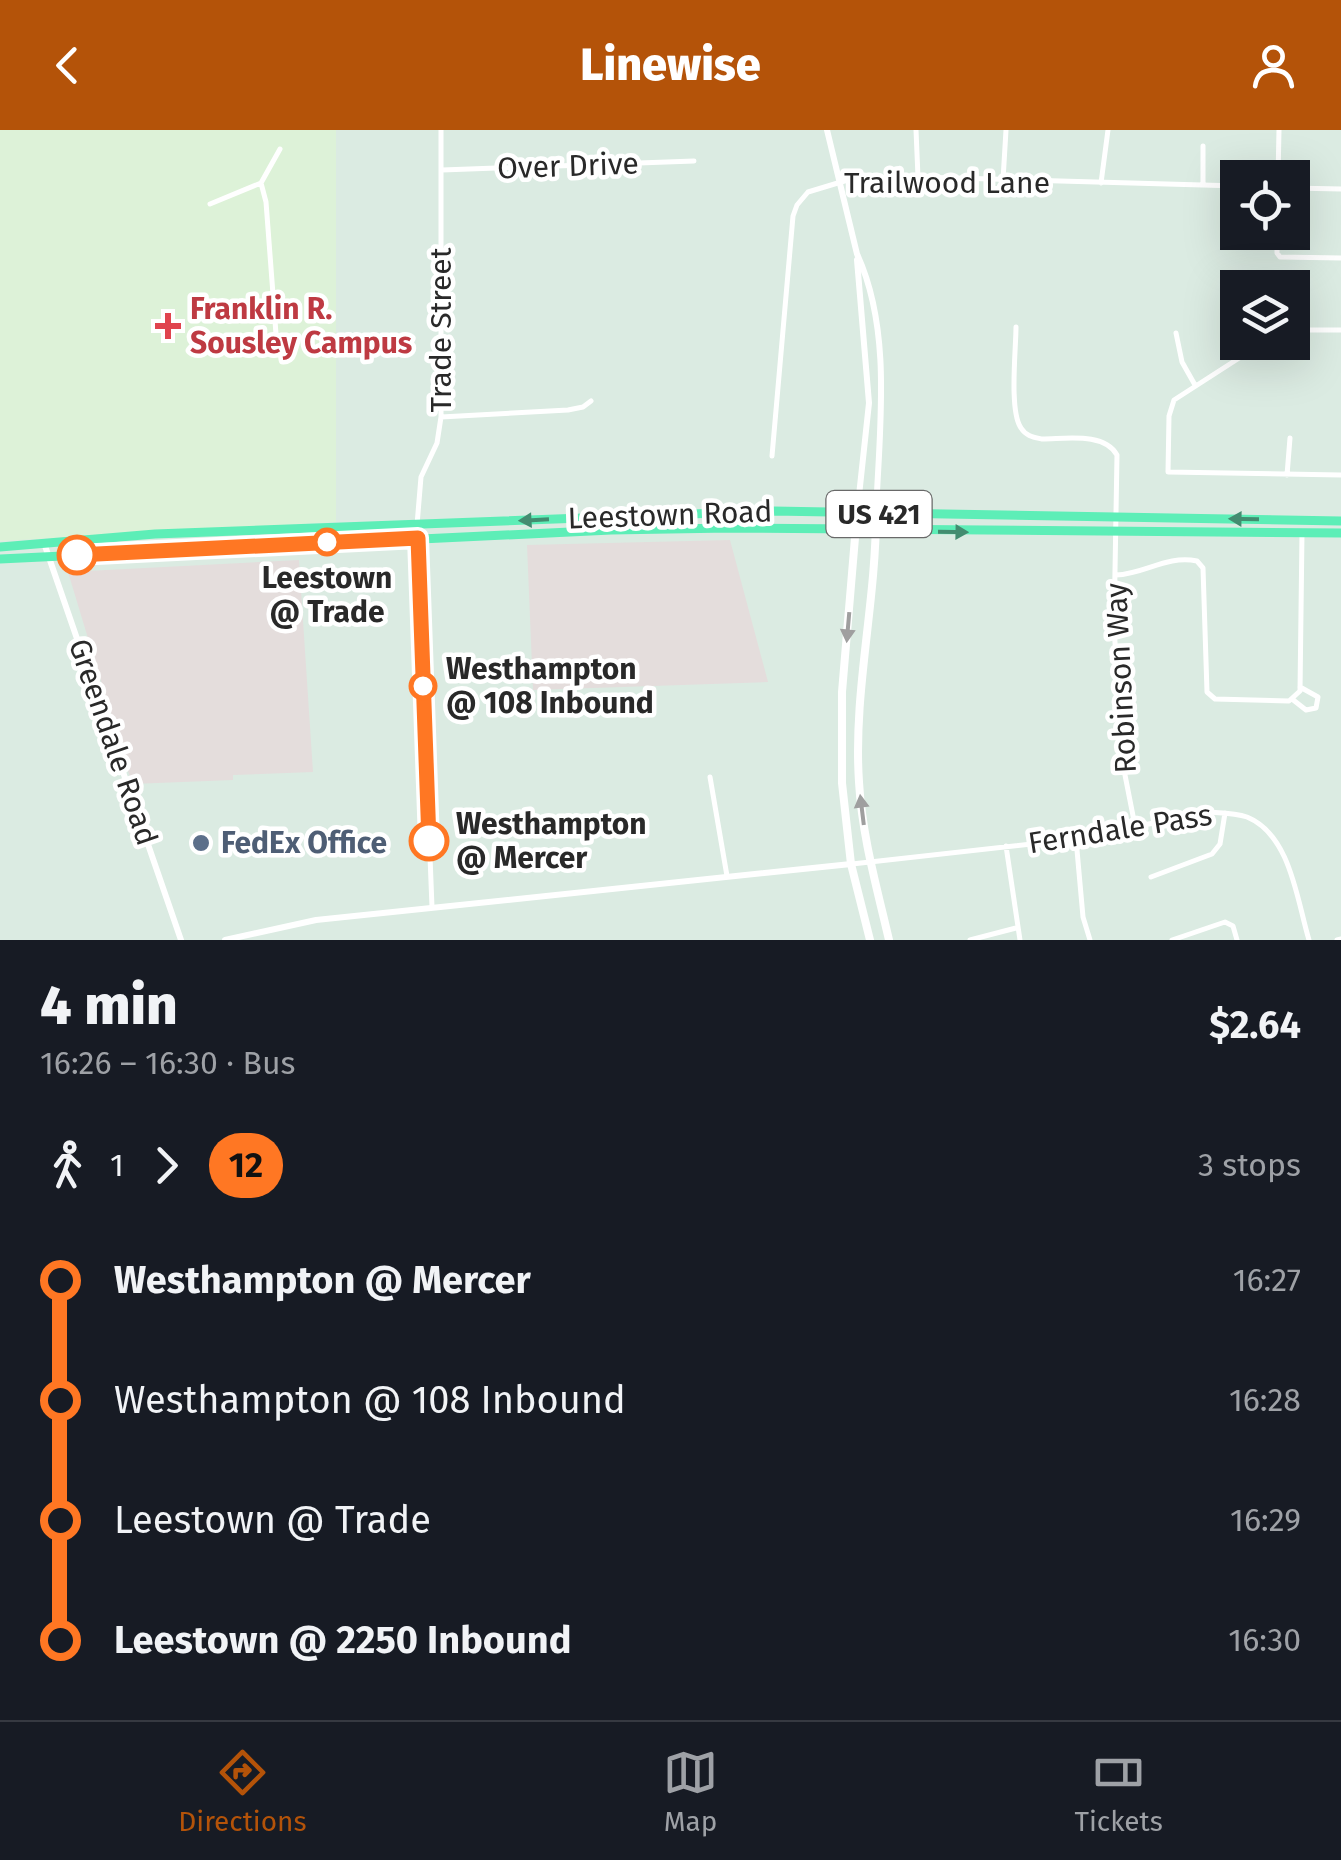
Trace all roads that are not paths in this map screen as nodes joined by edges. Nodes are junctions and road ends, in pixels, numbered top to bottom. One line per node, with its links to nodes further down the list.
1 (441, 130): 11 (street, Trade Street)
2 (827, 130): 13 (street)
3 (916, 130): 12 (street)
4 (1006, 130): 14 (street)
5 (1108, 130): 16 (street)
6 (1280, 130): 9 (street)
7 (1204, 146): 17 (street)
8 (280, 149): 15 (street)
9 (1279, 160)
10 (694, 161): 11 (street, Over Drive)
11 (442, 170): 33 (street, Trade Street)
12 (918, 177): 13 (street, Trailwood Lane); 14 (street, Trailwood Lane)
13 (839, 180): 23 (street); 35 (street, Trailwood Lane)
14 (1003, 180): 16 (street, Trailwood Lane)
15 (261, 183): 21 (street); 29 (street)
16 (1101, 183): 17 (street, Trailwood Lane)
17 (1203, 184): 18 (street, Trailwood Lane)
18 (1220, 185)
19 (1310, 188): 20 (street)
20 (1341, 189)
21 (210, 204)
22 (1277, 250): 24 (street)
23 (857, 254): 38 (street); 39 (street)
24 (1341, 258)
25 (1016, 327): 40 (street, Robinson Way)
26 (1310, 330): 27 (street)
27 (1341, 330)
28 (1176, 333): 31 (street)
29 (276, 334)
30 (1236, 360): 31 (street)
31 (1195, 386): 36 (street)
32 (591, 401): 33 (street)
33 (442, 416): 41 (street, Trade Street)
34 (1290, 438): 36 (street)
35 (772, 456)
36 (1287, 475): 37 (street)
37 (1341, 475)
38 (858, 514): 39 (main road, Leestown Road / US 421); 41 (main road, Leestown Road / US 421, one-way to 41); 43 (main road)
39 (876, 514): 40 (main road, Leestown Road / US 421); 44 (main road)
40 (1116, 517): 42 (main road, Leestown Road / US 421, one-way to 40); 45 (street, Robinson Way)
41 (417, 525): 47 (street, Trade Street); 48 (main road, Leestown Road / US 421)
42 (1341, 527): 46 (main road, Leestown Road / US 421)
43 (855, 530): 44 (main road, Leestown Road / US 421); 47 (main road, Leestown Road / US 421); 61 (main road, one-way to 61)
44 (876, 530): 45 (main road, Leestown Road / US 421, one-way to 45); 60 (main road, one-way to 44)
45 (1116, 530): 46 (main road, Leestown Road / US 421); 52 (street, Robinson Way)
46 (1302, 532): 53 (street)
47 (418, 538): 50 (main road, Leestown Road / US 421); 64 (street, Trade Street)
48 (44, 543): 49 (main road, Leestown Road); 50 (street, Greendale Road)
49 (0, 547)
50 (50, 556): 51 (main road, Leestown Road); 67 (street, Greendale Road)
51 (0, 559)
52 (1114, 575): 54 (street); 57 (street, Robinson Way)
53 (1300, 687): 54 (street); 54 (street)
54 (1292, 700)
55 (710, 776): 62 (street)
56 (1225, 813): 57 (street, Ferndale Pass); 63 (street); 77 (street, Ferndale Pass)
57 (1135, 826): 58 (street, Ferndale Pass)
58 (1076, 838): 59 (street, Ferndale Pass); 74 (street)
59 (1006, 846): 60 (street, Ferndale Pass); 65 (street)
60 (870, 862): 61 (street, Ferndale Pass); 71 (main road)
61 (852, 864): 62 (street); 70 (main road)
62 (727, 876): 64 (street)
63 (1150, 877)
64 (432, 910): 66 (street)
65 (1016, 928): 72 (street); 73 (street)
66 (260, 932): 68 (street); 69 (street)
67 (181, 940)
68 (226, 940)
69 (248, 940)
70 (870, 940)
71 (889, 940)
72 (970, 940)
73 (1020, 940)
74 (1090, 940)
75 (1172, 940): 76 (street)
76 (1238, 940)
77 (1309, 940)

